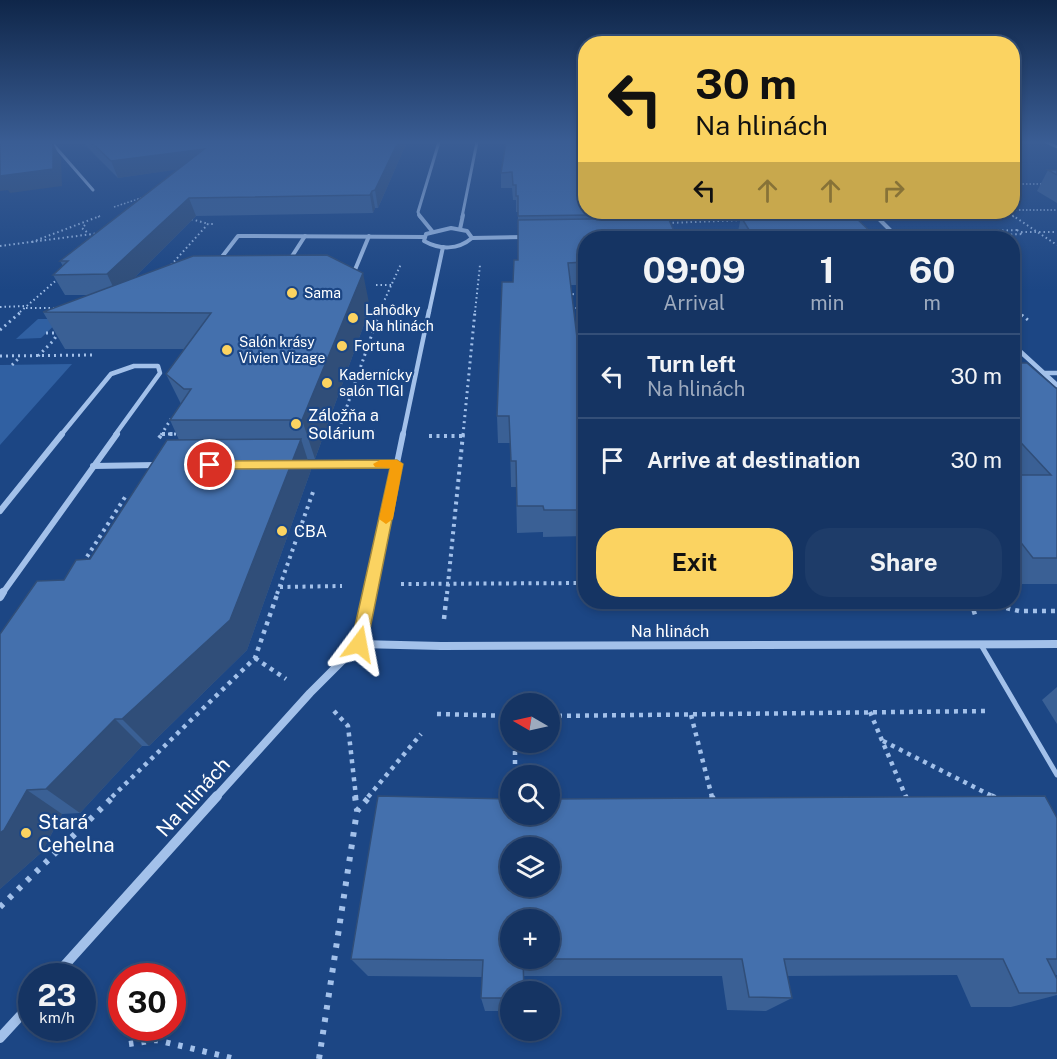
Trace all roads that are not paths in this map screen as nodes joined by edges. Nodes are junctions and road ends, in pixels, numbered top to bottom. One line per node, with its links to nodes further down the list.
1 (424, 191): 5 (street)
2 (467, 191): 4 (street)
3 (878, 219): 6 (street)
4 (460, 229): 5 (street); 11 (street)
5 (432, 231): 9 (street)
6 (891, 231)
7 (304, 236): 8 (street); 13 (street); 14 (street)
8 (369, 236): 9 (street); 15 (street)
9 (424, 237): 12 (street)
10 (529, 237): 11 (street)
11 (472, 238): 12 (street)
12 (443, 247): 20 (street)
13 (217, 263)
14 (287, 263)
15 (351, 280)
16 (1020, 351): 17 (street)
17 (1045, 373): 18 (street); 19 (street)
18 (1057, 373)
19 (1057, 385)
20 (397, 464): 22 (street); 26 (street)
21 (167, 465): 23 (street)
22 (298, 465)
23 (93, 466): 24 (street); 25 (street)
24 (0, 512)
25 (0, 597)
26 (359, 644): 28 (street, Na hlinách); 30 (street, Na hlinách)
27 (1057, 644): 28 (street, Na hlinách)
28 (981, 645): 29 (lane)
29 (1057, 775)
30 (67, 963)
31 (18, 1018): 32 (street)
32 (0, 1038)

